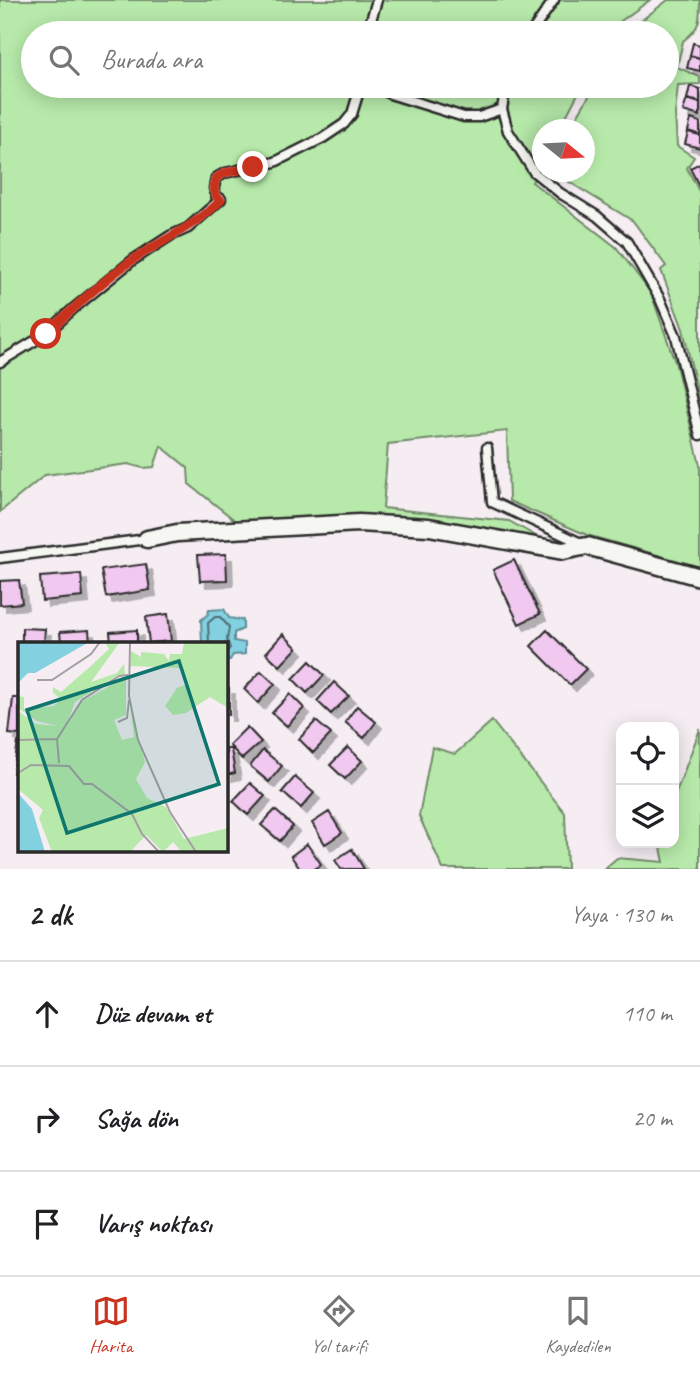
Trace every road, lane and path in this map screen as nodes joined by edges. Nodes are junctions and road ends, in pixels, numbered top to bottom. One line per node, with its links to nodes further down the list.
1 (377, 0): 3 (lane)
2 (554, 0): 4 (lane)
3 (371, 21)
4 (539, 21)
5 (357, 98): 9 (lane)
6 (403, 98): 8 (lane)
7 (504, 98): 8 (lane)
8 (502, 109): 10 (lane)
9 (0, 362)
10 (700, 435)
11 (487, 448): 13 (lane)
12 (147, 539): 13 (street); 14 (lane)
13 (587, 546): 15 (street)
14 (0, 558)
15 (700, 578)

